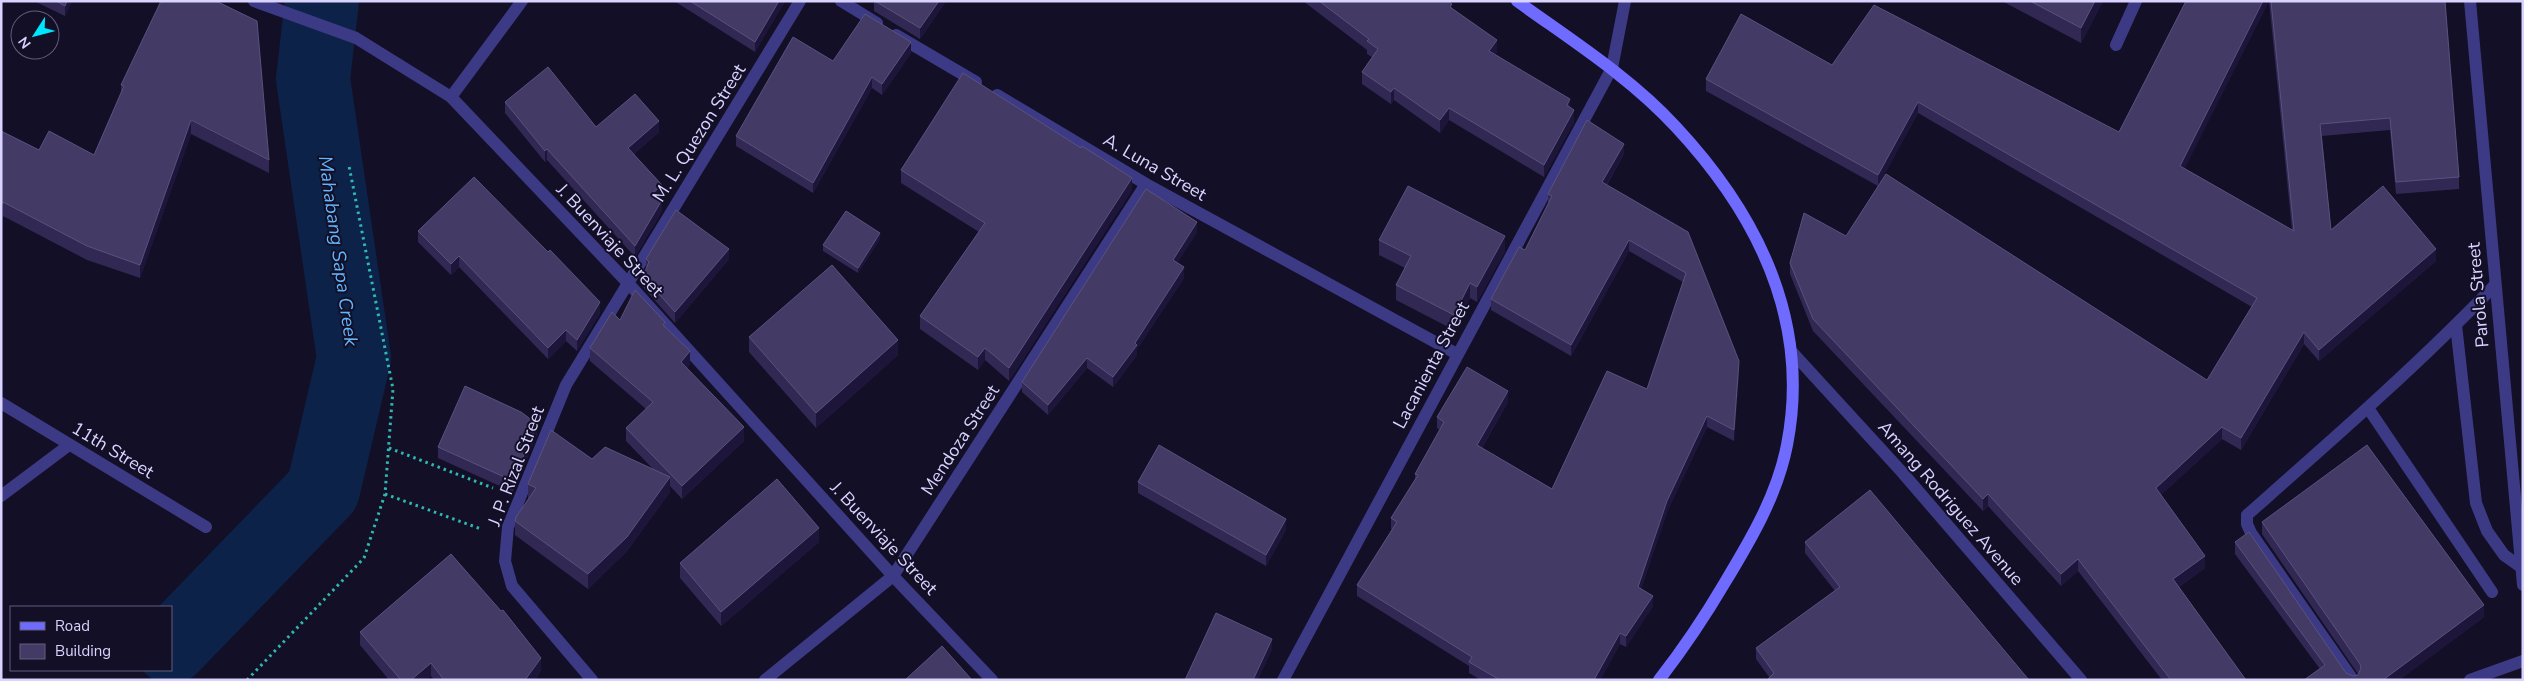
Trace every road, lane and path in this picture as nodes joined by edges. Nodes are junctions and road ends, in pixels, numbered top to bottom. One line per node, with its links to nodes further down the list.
1 (254, 1): 11 (street, J. Buenviaje Street)
2 (522, 1): 11 (street)
3 (800, 1): 14 (street, M. L. Quezon Street)
4 (841, 1): 13 (street, A. Luna Street)
5 (1517, 1): 10 (main road)
6 (1625, 1): 10 (street, Lacanienta Street)
7 (2136, 1): 9 (street)
8 (2470, 1): 15 (street, Parola Street)
9 (2116, 45)
10 (1612, 68): 17 (main road); 18 (street, Lacanienta Street)
11 (451, 97): 14 (street, J. Buenviaje Street)
12 (349, 166): 22 (path)
13 (1146, 184): 18 (street, A. Luna Street); 29 (street, Mendoza Street)
14 (628, 283): 25 (street, J. P. Rizal Street); 29 (street, J. Buenviaje Street)
15 (2495, 285): 16 (street); 28 (street, Parola Street)
16 (2456, 325): 20 (street); 28 (street)
17 (1792, 352): 38 (main road); 39 (street, Amang Rodriguez Avenue)
18 (1457, 354): 37 (street, Lacanienta Street)
19 (1, 403): 21 (street, 11th Street)
20 (2368, 408): 31 (street); 40 (street)
21 (70, 445): 24 (street); 26 (street, 11th Street)
22 (389, 448): 23 (path); 25 (path)
23 (385, 494): 27 (path); 33 (path)
24 (1, 496)
25 (519, 498): 27 (street, J. P. Rizal Street)
26 (206, 527)
27 (507, 539): 34 (street, J. P. Rizal Street)
28 (2521, 567): 30 (street, Parola Street)
29 (893, 576): 35 (street, Mendoza Street); 36 (street, J. Buenviaje Street)
30 (2523, 585)
31 (2492, 592)
32 (2523, 661): 41 (street)
33 (247, 680)
34 (592, 680)
35 (765, 680)
36 (992, 680)
37 (1283, 680)
38 (1659, 680)
39 (2081, 680)
40 (2353, 680)
41 (2470, 680)

